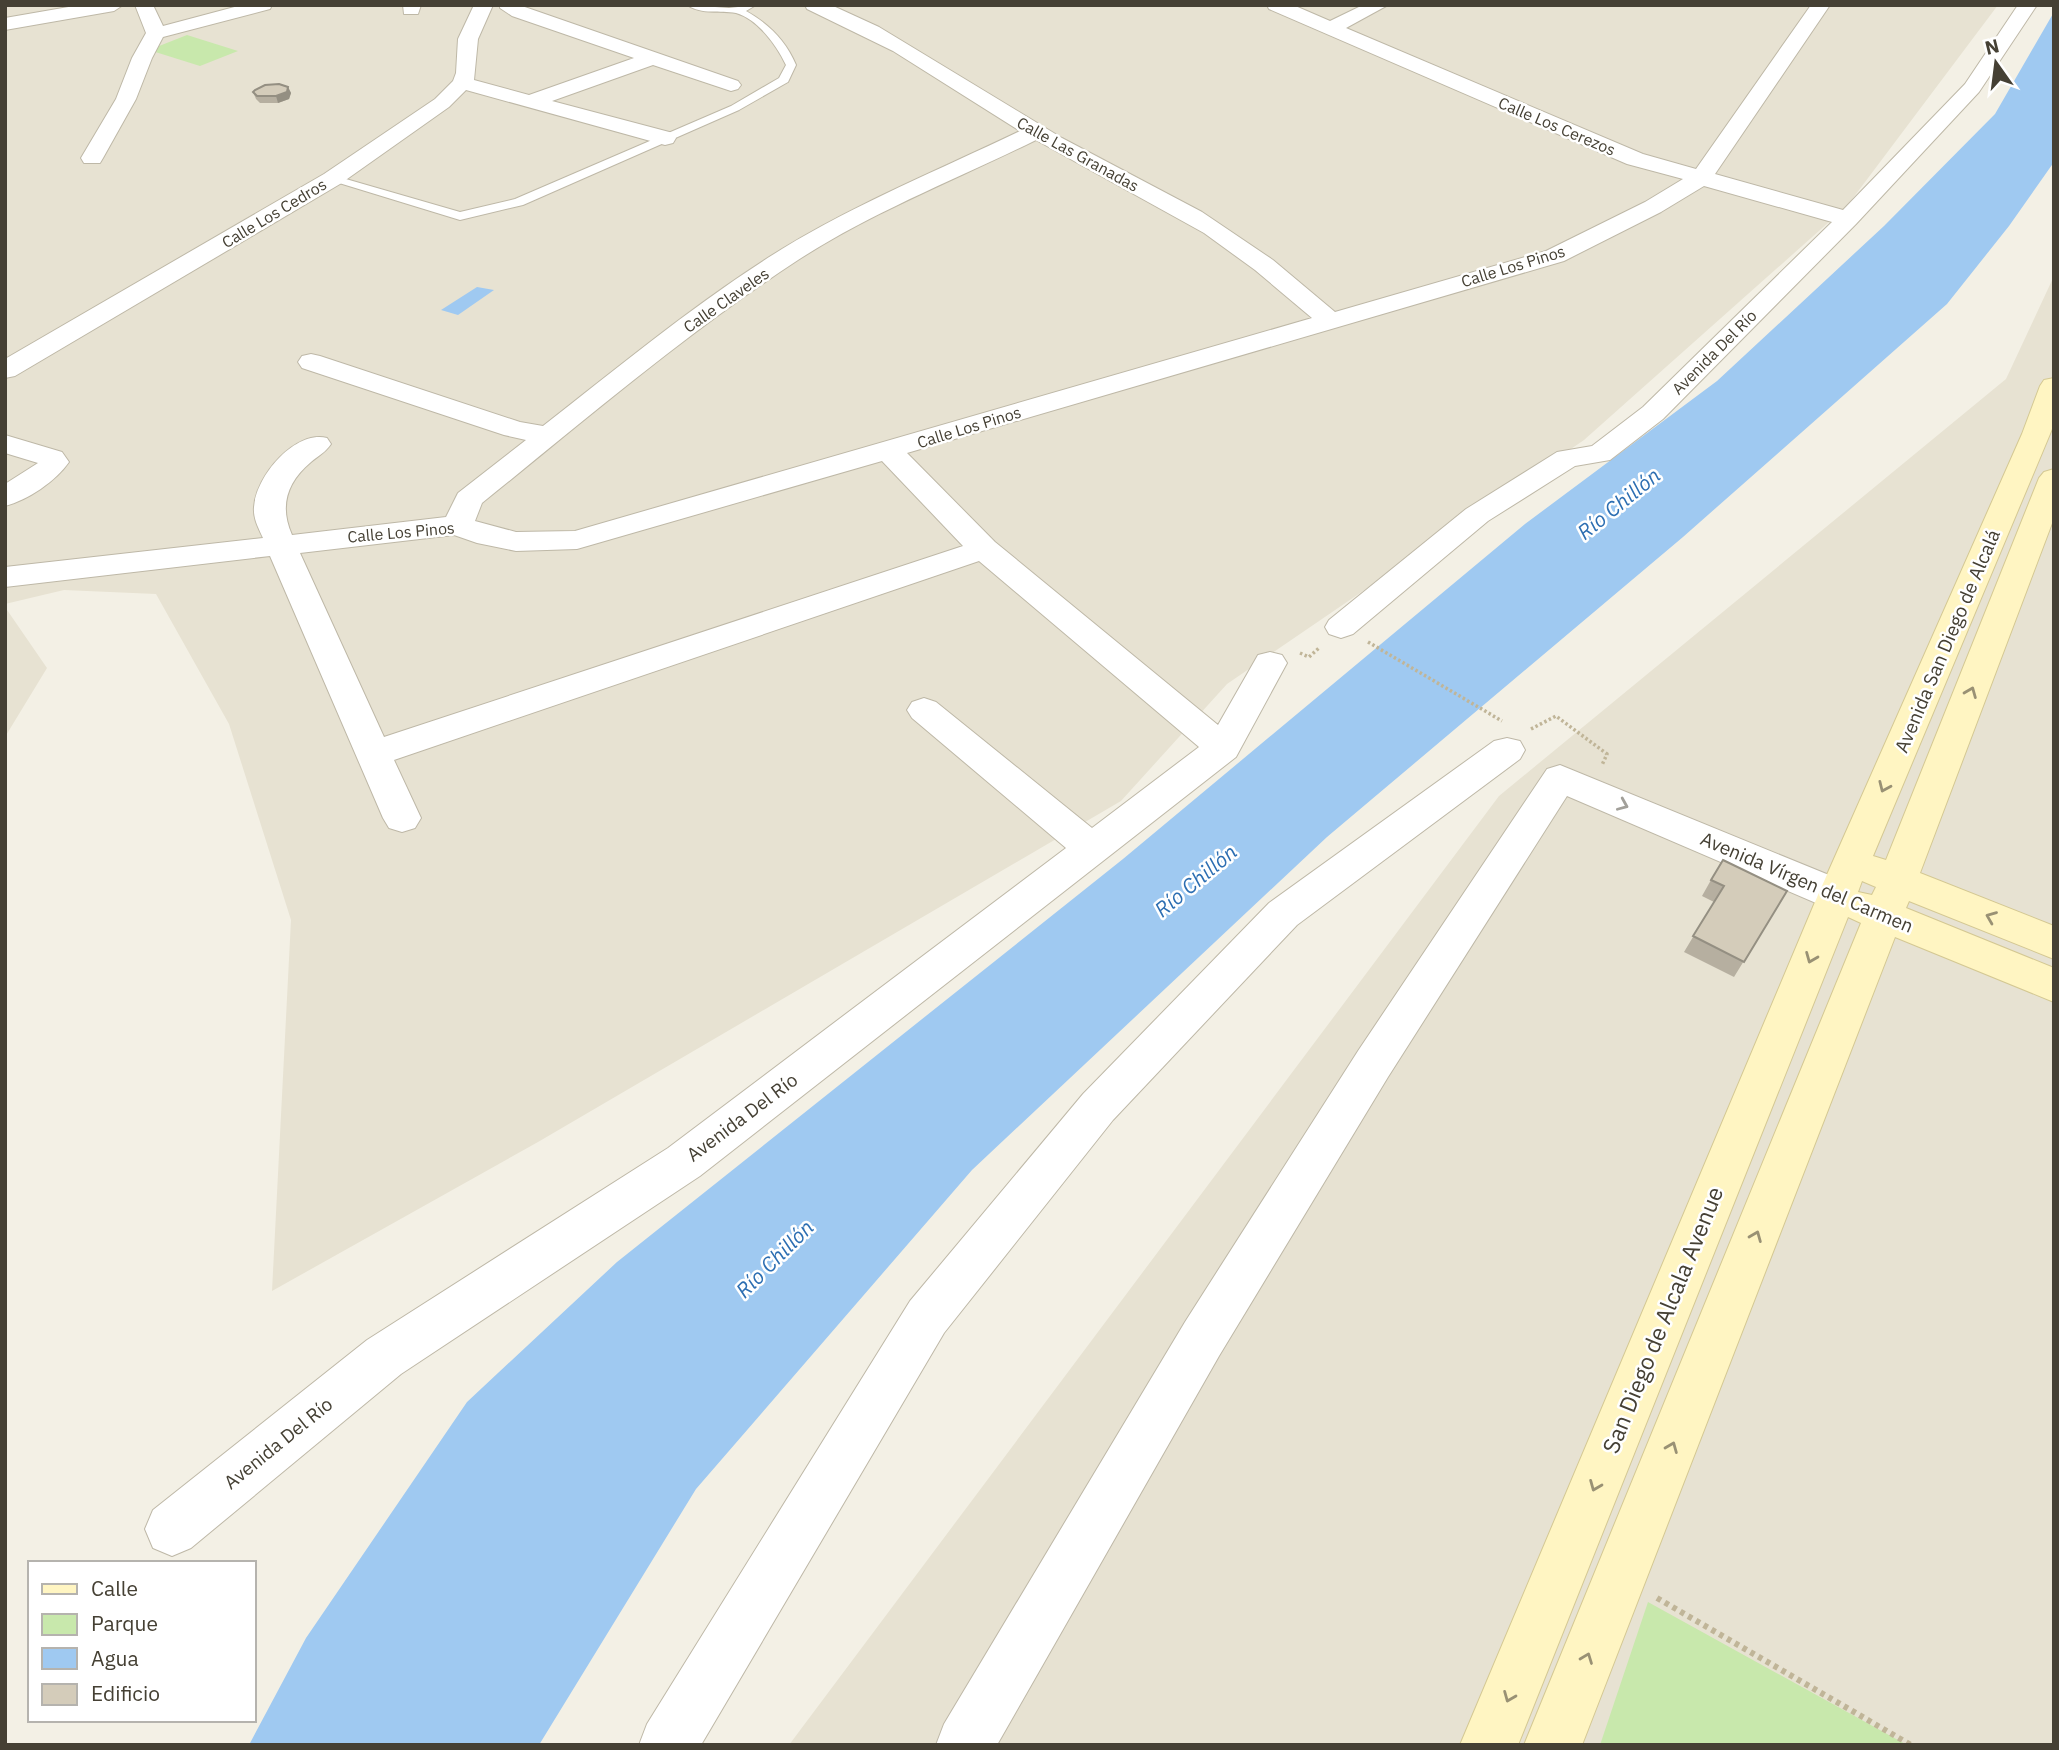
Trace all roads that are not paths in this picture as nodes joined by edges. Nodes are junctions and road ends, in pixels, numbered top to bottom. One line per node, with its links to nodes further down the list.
1 (114, 5): 14 (street)
2 (144, 5): 16 (street)
3 (264, 5): 16 (street)
4 (484, 5): 18 (street)
5 (509, 5): 17 (street)
6 (692, 5): 13 (lane)
7 (753, 5): 13 (lane)
8 (814, 5): 21 (street, Calle Las Granadas)
9 (1276, 5): 15 (street, Calle Los Cerezos)
10 (1379, 5): 15 (street)
11 (1821, 5): 24 (street, Calle Los Pinos)
12 (2028, 5): 26 (street, Avenida Del Río)
13 (739, 11): 22 (lane)
14 (5, 24)
15 (1331, 28): 24 (street, Calle Los Cerezos)
16 (156, 33): 23 (street)
17 (651, 59): 19 (street); 20 (street)
18 (462, 83): 20 (street); 25 (street, Calle Los Cedros)
19 (731, 85)
20 (532, 101): 22 (street)
21 (1036, 132): 27 (street, Calle Las Granadas); 31 (street, Calle Claveles)
22 (666, 138): 25 (lane)
23 (92, 158)
24 (1701, 178): 26 (street, Calle Los Cerezos); 27 (street, Calle Los Pinos)
25 (332, 179): 29 (street, Calle Los Cedros)
26 (1847, 219): 42 (street, Avenida Del Río)
27 (1329, 320): 34 (street, Calle Los Pinos)
28 (311, 362): 31 (street)
29 (5, 370)
30 (2054, 386): 35 (main road, Avenida San Diego de Alcalá)
31 (551, 436): 38 (street, Calle Claveles)
32 (5, 444): 37 (street)
33 (317, 444): 39 (street)
34 (889, 451): 38 (street, Calle Los Pinos); 40 (street)
35 (2021, 467): 36 (main road); 45 (main road, Avenida San Diego de Alcalá)
36 (2054, 477): 46 (main road, Avenida San Diego de Alcalá, one-way to 36)
37 (5, 497)
38 (458, 525): 39 (street, Calle Los Pinos)
39 (280, 544): 41 (street, Calle Los Pinos); 49 (street)
40 (984, 549): 48 (street); 49 (street)
41 (5, 577)
42 (1341, 627)
43 (1270, 663): 48 (street, Avenida Del Río)
44 (924, 710): 51 (street)
45 (1917, 710): 46 (main road); 52 (main road, Avenida San Diego de Alcalá, one-way to 52)
46 (1958, 724): 53 (main road, Avenida San Diego de Alcalá)
47 (1511, 735): 57 (street)
48 (1223, 748): 51 (street, Avenida Del Río)
49 (373, 754): 50 (street)
50 (402, 818)
51 (1091, 848): 56 (street, Avenida Del Río)
52 (1844, 879): 53 (main road, Avenida Vírgen del Carmen); 58 (street, Avenida Vírgen del Carmen, one-way to 52); 59 (main road, San Diego de Alcala Avenue, one-way to 59)
53 (1891, 897): 54 (main road, Avenida Vírgen del Carmen, one-way to 53); 55 (main road, Avenida Vírgen del Carmen); 60 (main road, one-way to 53)
54 (2054, 943)
55 (2054, 986)
56 (173, 1529)
57 (668, 1745)
58 (965, 1745)
59 (1489, 1745)
60 (1553, 1745)

